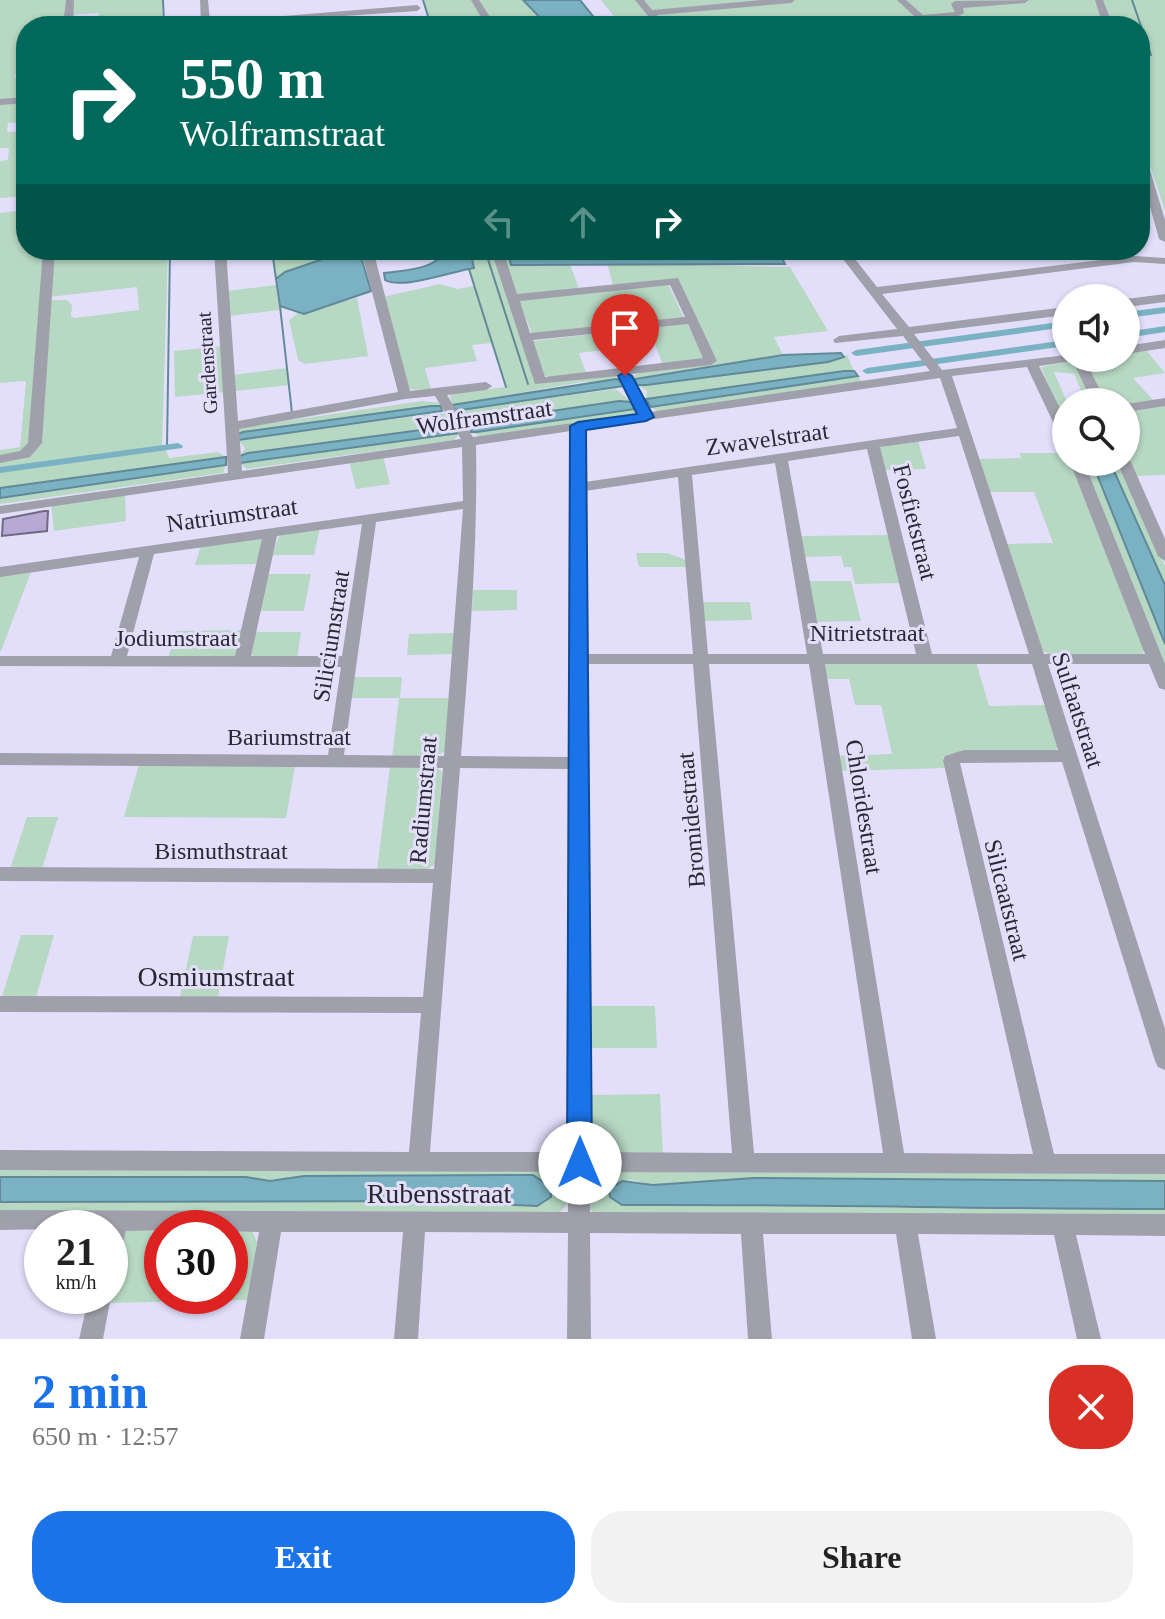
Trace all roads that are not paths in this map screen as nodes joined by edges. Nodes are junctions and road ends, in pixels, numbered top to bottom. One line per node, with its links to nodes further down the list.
1 (340, 0): 9 (street)
2 (639, 0): 8 (street)
3 (791, 0): 8 (street)
4 (901, 0): 12 (street)
5 (1025, 0): 6 (street)
6 (954, 3): 13 (street)
7 (417, 8): 9 (street)
8 (650, 13): 11 (street)
9 (342, 14): 10 (street)
10 (319, 16)
11 (653, 16)
12 (919, 16)
13 (939, 16)
14 (1150, 203): 15 (street)
15 (1165, 239)
16 (48, 260): 49 (street)
17 (221, 260): 48 (street, Gardenstraat)
18 (370, 260): 38 (street)
19 (500, 260): 23 (street)
20 (852, 260): 22 (street)
21 (1126, 260): 22 (street)
22 (874, 291): 28 (street)
23 (513, 298): 27 (street); 29 (street)
24 (1165, 298): 25 (street)
25 (1140, 301)
26 (1052, 313): 28 (street)
27 (692, 320): 29 (street); 36 (street)
28 (907, 334): 30 (street); 35 (street)
29 (527, 337): 36 (street)
30 (839, 340)
31 (1165, 344): 32 (street)
32 (1140, 348)
33 (1052, 360): 34 (street, Wolframstraat)
34 (1031, 363): 35 (street, Wolframstraat); 41 (street)
35 (940, 373): 43 (street, Wolframstraat); 45 (street, Sulfaatstraat)
36 (626, 378): 43 (street)
37 (486, 386): 39 (street)
38 (405, 395): 39 (street); 48 (street)
39 (445, 402): 46 (street)
40 (1165, 402): 42 (street)
41 (1052, 406)
42 (1140, 406)
43 (642, 409): 44 (street, Wolframstraat)
44 (578, 426): 46 (street, Wolframstraat); 54 (street)
45 (964, 431): 47 (street, Zwavelstraat); 66 (street, Sulfaatstraat)
46 (466, 434): 48 (street, Wolframstraat); 55 (street, Radiumstraat)
47 (873, 445): 50 (street, Zwavelstraat); 65 (street, Fosfietstraat)
48 (233, 449): 56 (street, Wolframstraat)
49 (0, 459)
50 (781, 459): 51 (street, Zwavelstraat); 64 (street, Chloridestraat)
51 (685, 473): 54 (street, Zwavelstraat); 63 (street, Bromidestraat)
52 (1082, 476): 68 (street)
53 (1130, 476): 61 (street)
54 (576, 488): 67 (street)
55 (470, 504): 57 (street, Natriumstraat); 77 (street, Radiumstraat)
56 (3, 509): 58 (street)
57 (370, 517): 59 (street, Natriumstraat); 72 (street, Siliciumstraat)
58 (0, 526)
59 (271, 532): 60 (street, Natriumstraat); 71 (street)
60 (148, 549): 62 (street, Natriumstraat); 70 (street)
61 (1165, 556)
62 (0, 572)
63 (702, 657): 64 (street, Nitrietstraat); 67 (street, Nitrietstraat); 87 (street, Bromidestraat)
64 (816, 657): 65 (street, Nitrietstraat); 88 (street, Chloridestraat)
65 (925, 657): 66 (street, Nitrietstraat)
66 (1036, 658): 68 (street, Nitrietstraat); 74 (street, Sulfaatstraat)
67 (579, 659): 78 (street)
68 (1154, 659): 73 (street)
69 (0, 661): 70 (street, Jodiumstraat)
70 (117, 662): 71 (street, Jodiumstraat)
71 (242, 662): 72 (street, Jodiumstraat)
72 (351, 662): 76 (street, Siliciumstraat)
73 (1165, 684)
74 (1068, 756): 83 (street, Sulfaatstraat); 89 (street, Silicaatstraat)
75 (0, 759): 76 (street, Bariumstraat)
76 (335, 762): 77 (street, Bariumstraat)
77 (450, 762): 78 (street, Bariumstraat); 80 (street, Radiumstraat)
78 (577, 763): 86 (street)
79 (0, 874): 80 (street, Bismuthstraat)
80 (441, 876): 82 (street, Radiumstraat)
81 (0, 1004): 82 (street, Osmiumstraat)
82 (432, 1005): 85 (street, Radiumstraat)
83 (1165, 1061)
84 (0, 1160): 85 (street, Rubensstraat)
85 (419, 1162): 86 (street, Rubensstraat)
86 (580, 1163): 87 (street, Rubensstraat); 96 (street)
87 (744, 1163): 88 (street, Rubensstraat)
88 (895, 1163): 89 (street, Rubensstraat)
89 (1046, 1164): 90 (street, Rubensstraat)
90 (1165, 1164)
91 (0, 1220): 92 (street, Rubensstraat)
92 (24, 1220)
93 (128, 1220): 94 (street, Rubensstraat)
94 (272, 1222): 95 (street, Rubensstraat); 103 (street)
95 (415, 1223): 96 (street, Rubensstraat); 104 (street)
96 (578, 1223): 97 (street, Rubensstraat); 105 (street)
97 (751, 1223): 98 (street, Rubensstraat); 106 (street)
98 (905, 1224): 99 (street, Rubensstraat); 107 (street)
99 (1063, 1225): 100 (street, Rubensstraat); 108 (street)
100 (1165, 1225)
101 (96, 1314): 102 (street)
102 (91, 1339)
103 (252, 1339)
104 (406, 1339)
105 (579, 1339)
106 (760, 1339)
107 (924, 1339)
108 (1089, 1339)

